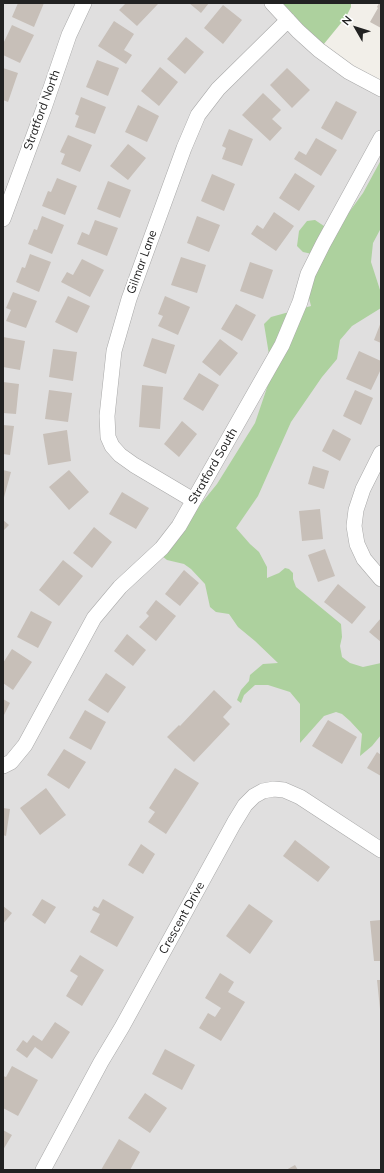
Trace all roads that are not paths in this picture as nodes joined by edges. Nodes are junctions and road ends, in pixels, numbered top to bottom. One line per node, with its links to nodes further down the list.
1 (84, 3): 6 (street, Stratford North)
2 (272, 3): 3 (street)
3 (288, 20): 4 (street); 8 (street, Gilmar Lane)
4 (381, 89)
5 (381, 138): 8 (street, Stratford South)
6 (3, 219)
7 (381, 452): 9 (street)
8 (193, 500): 10 (street, Stratford South)
9 (381, 579)
10 (3, 766)
11 (381, 850): 12 (street, Crescent Drive)
12 (43, 1170)

